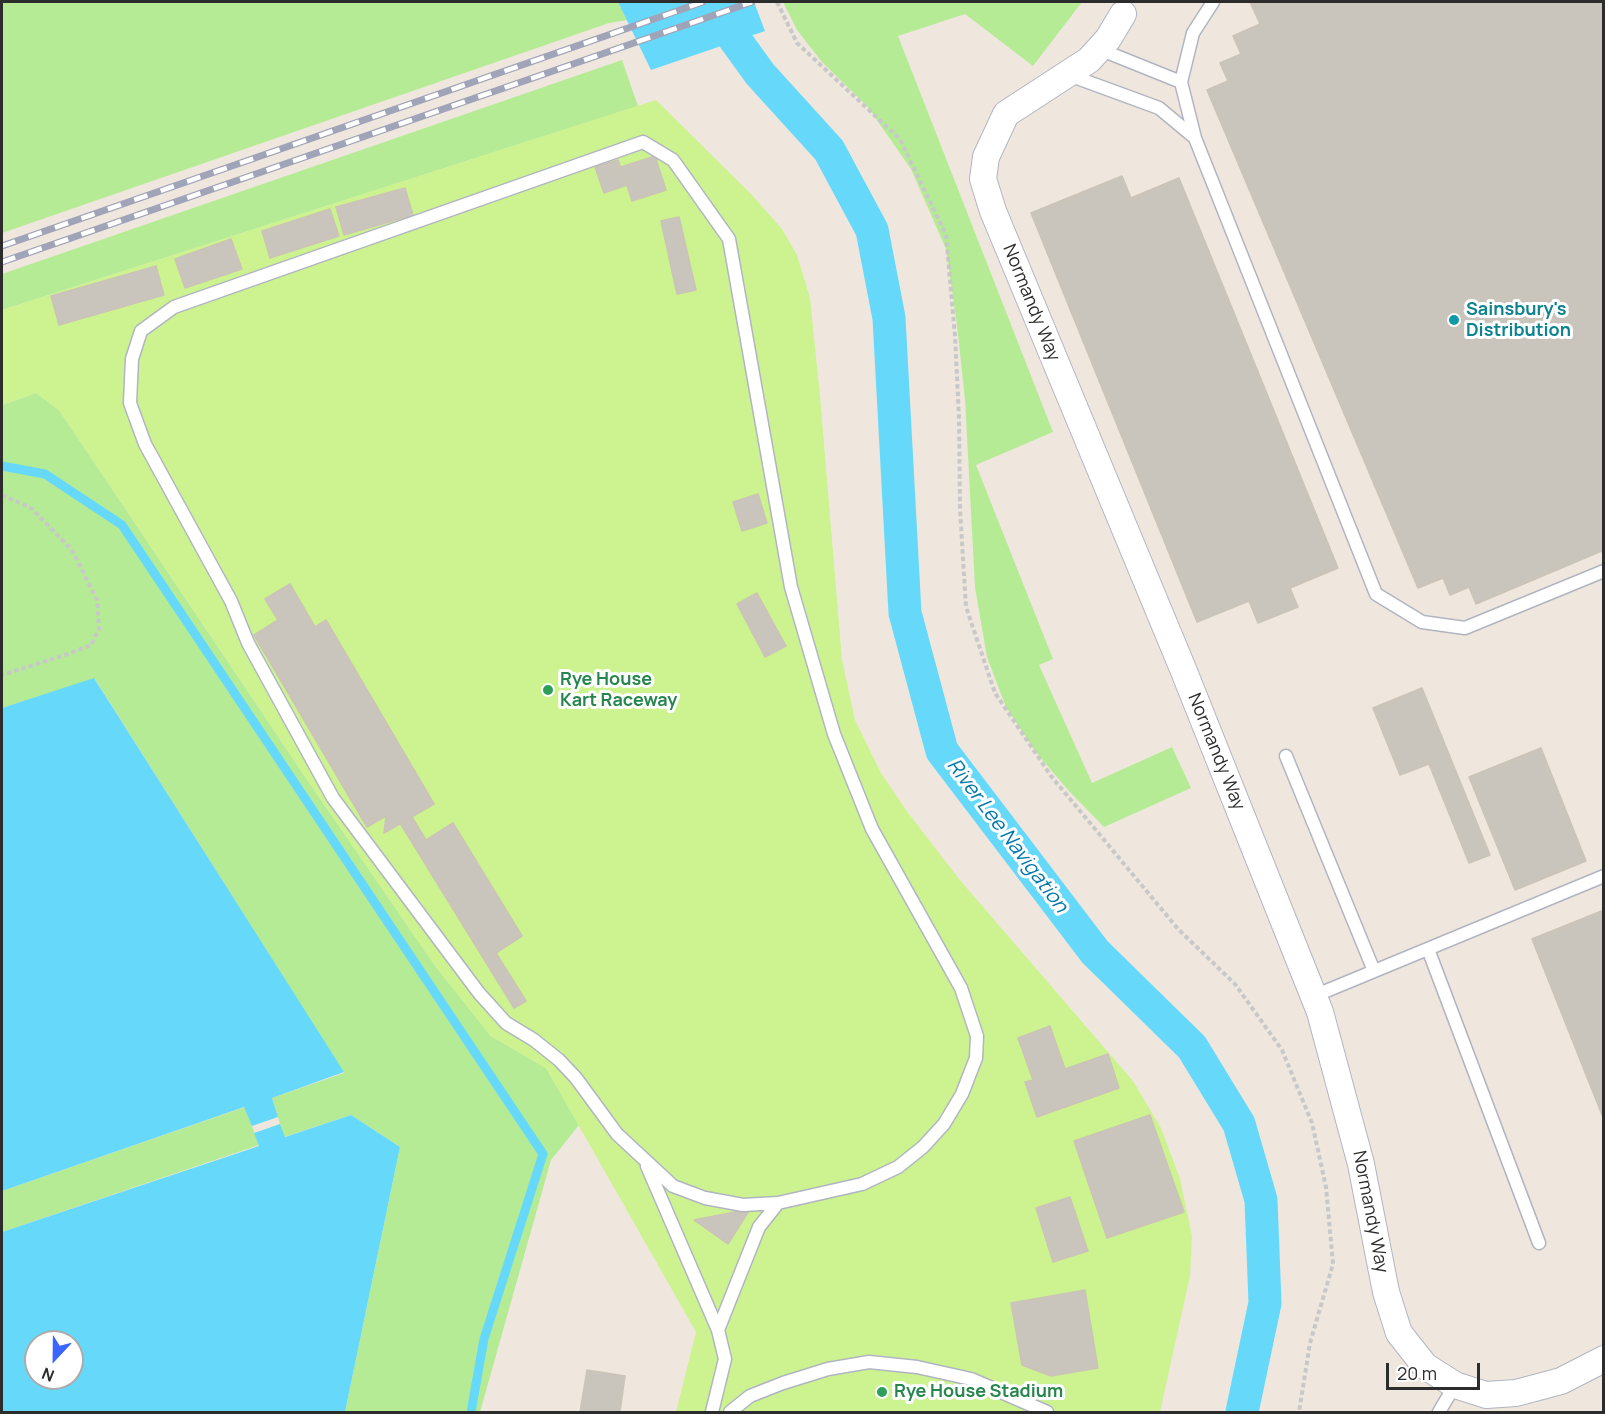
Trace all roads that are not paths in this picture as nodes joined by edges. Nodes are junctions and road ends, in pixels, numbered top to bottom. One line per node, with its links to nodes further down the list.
1 (1213, 2): 5 (lane)
2 (1128, 8): 3 (street, Normandy Way)
3 (1099, 49): 4 (street, Normandy Way); 5 (lane)
4 (1068, 75): 6 (lane); 12 (street, Normandy Way)
5 (1181, 82): 6 (lane)
6 (1195, 138): 7 (lane)
7 (1604, 571)
8 (1286, 756): 11 (lane)
9 (1604, 876): 10 (lane)
10 (1428, 949): 11 (lane); 15 (lane)
11 (1374, 971): 12 (lane)
12 (1314, 996): 18 (street, Normandy Way)
13 (645, 1162): 14 (lane); 14 (lane); 16 (lane)
14 (778, 1203): 16 (lane)
15 (1539, 1243)
16 (718, 1330): 19 (lane)
17 (1604, 1359): 18 (street, Normandy Way)
18 (1455, 1385): 22 (lane)
19 (712, 1413)
20 (730, 1413): 21 (lane)
21 (1047, 1413)
22 (1439, 1413)

